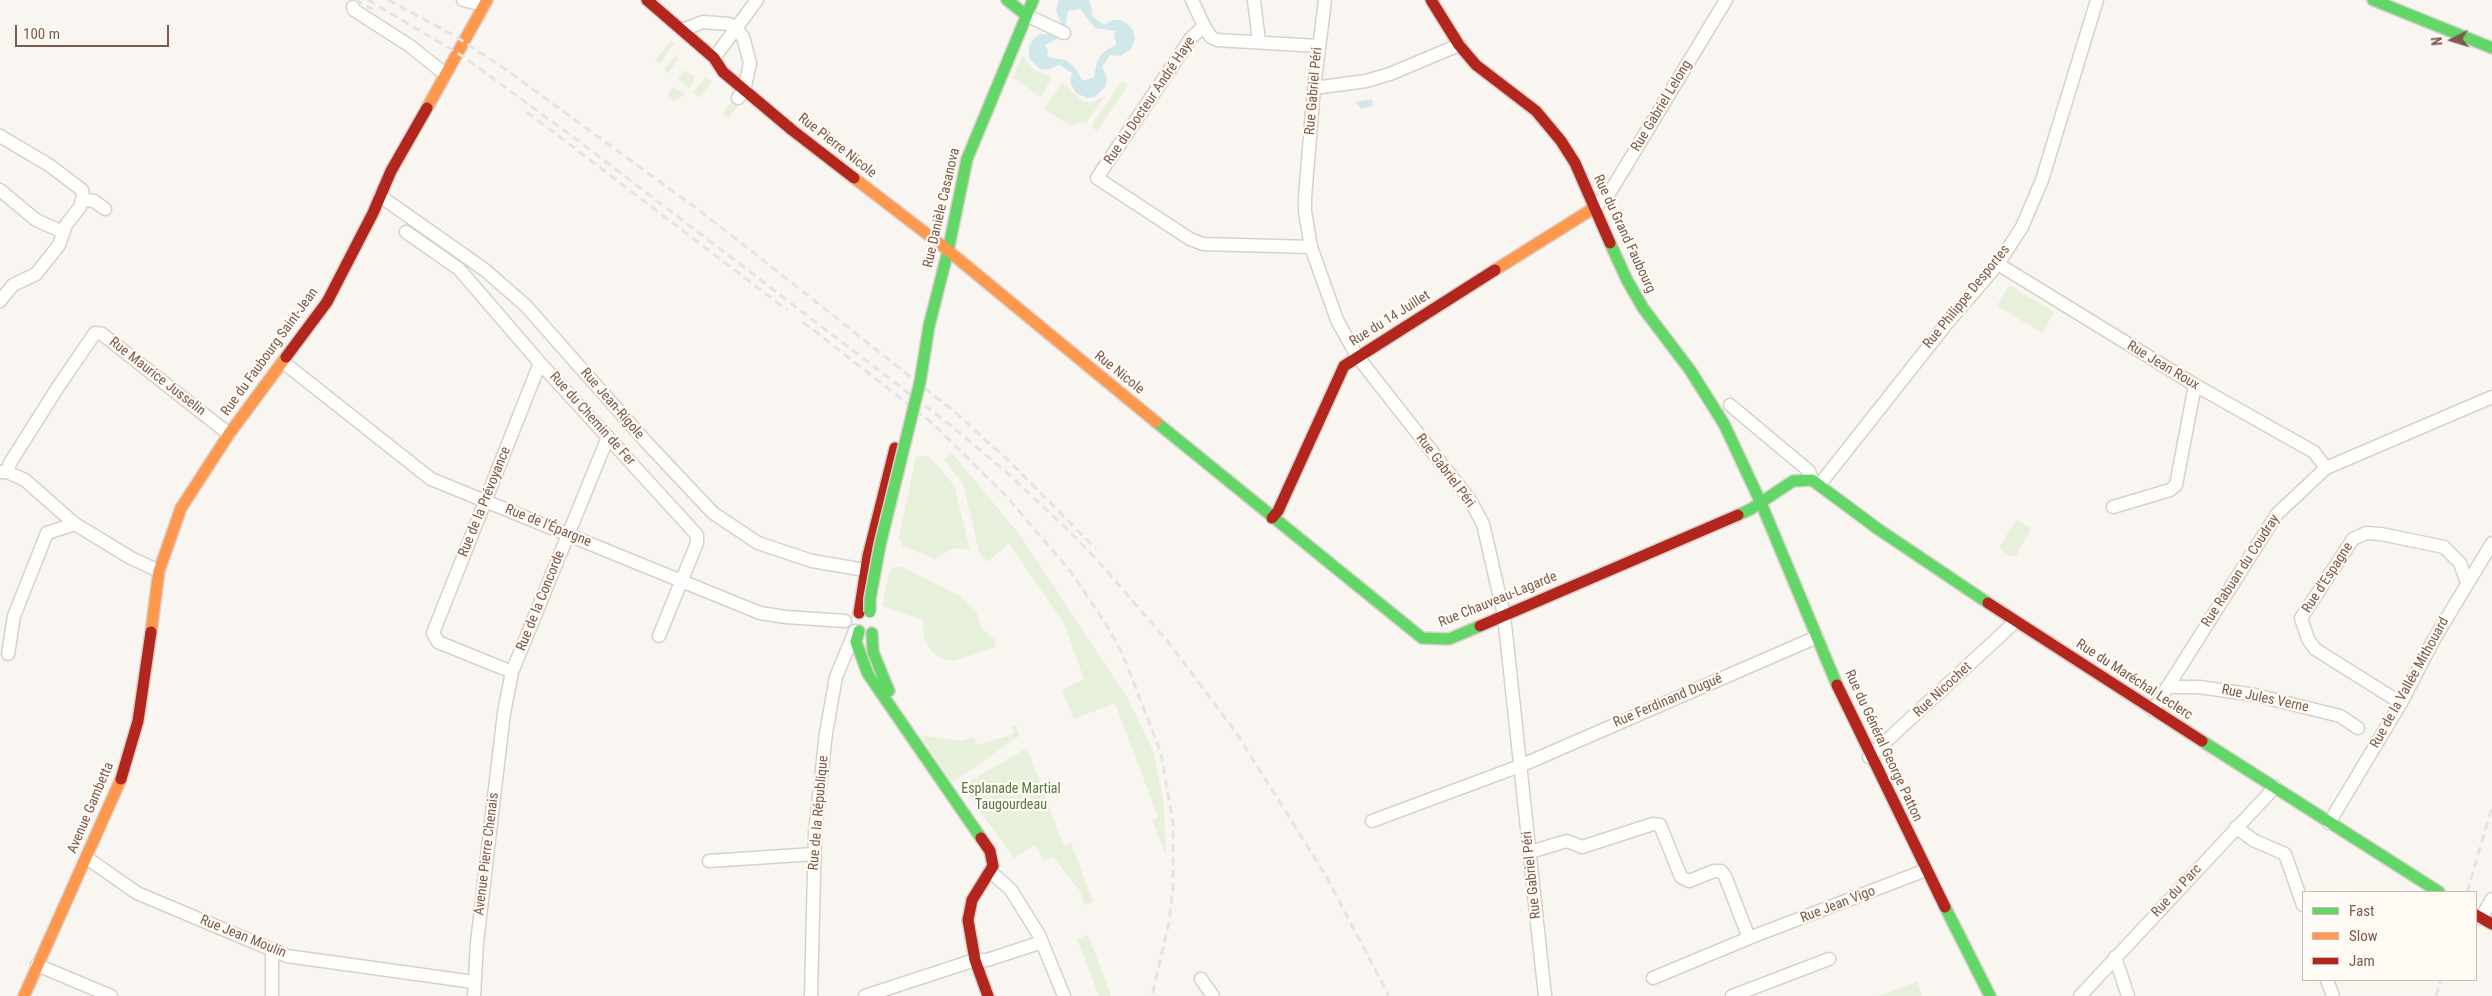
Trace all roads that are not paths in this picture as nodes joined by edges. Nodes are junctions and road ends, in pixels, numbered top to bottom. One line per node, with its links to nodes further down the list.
1 (464, 0): 13 (street)
2 (647, 0): 18 (main road, Rue Pierre Nicole)
3 (757, 0): 17 (street)
4 (1007, 0): 15 (main road)
5 (1033, 0): 15 (main road, Rue Danièle Casanova)
6 (1192, 0): 16 (street)
7 (1254, 0): 20 (street)
8 (1324, 0): 21 (street, Rue Gabriel Péri)
9 (1432, 0): 22 (main road, Rue du Grand Faubourg)
10 (1726, 0): 32 (street, Rue Gabriel Lelong)
11 (2097, 0): 38 (street, Rue Philippe Desportes)
12 (2373, 0): 23 (main road)
13 (486, 3): 25 (main road, Rue du Faubourg Saint-Jean)
14 (353, 8): 25 (street)
15 (1026, 15): 19 (street); 37 (main road, Rue Danièle Casanova)
16 (1204, 26): 20 (street); 36 (street, Rue du Docteur André Haye)
17 (736, 28): 18 (street); 24 (street); 27 (street)
18 (682, 30): 24 (main road, Rue Pierre Nicole)
19 (1061, 31)
20 (1259, 42): 21 (street)
21 (1318, 46): 26 (street, Rue Gabriel Péri)
22 (1459, 46): 26 (street); 32 (main road, Rue du Grand Faubourg)
23 (2492, 48)
24 (714, 58): 27 (main road, Rue Pierre Nicole)
25 (445, 74): 30 (main road, Rue du Faubourg Saint-Jean)
26 (1314, 88): 36 (street, Rue Gabriel Péri)
27 (741, 94): 37 (main road, Rue Pierre Nicole)
28 (0, 136): 31 (street)
29 (0, 190): 34 (street)
30 (380, 196): 42 (main road, Rue du Faubourg Saint-Jean); 61 (street, Rue Jean-Rigole)
31 (83, 199): 33 (street); 34 (street)
32 (1594, 208): 41 (main road, Rue du 14 Juillet); 52 (main road, Rue du Grand Faubourg)
33 (105, 209)
34 (63, 232): 39 (street)
35 (406, 232): 43 (street, Rue du Chemin de Fer)
36 (1311, 247): 41 (street, Rue Gabriel Péri)
37 (948, 251): 40 (main road, Rue Danièle Casanova); 57 (main road, Rue Nicole)
38 (1998, 264): 44 (street, Rue Jean Roux); 51 (street, Rue Philippe Desportes)
39 (0, 299)
40 (929, 326): 61 (main road, Rue Danièle Casanova, bridge); 67 (main road, Rue Danièle Casanova, bridge)
41 (1357, 356): 57 (main road, Rue du 14 Juillet); 65 (street, Rue Gabriel Péri)
42 (283, 362): 47 (main road, Rue du Faubourg Saint-Jean); 54 (street, Rue de l'Épargne)
43 (540, 363): 48 (street, Rue du Chemin de Fer); 54 (street, Rue de la Prévoyance)
44 (2194, 385): 49 (street, Rue Jean Roux); 56 (street)
45 (2492, 397): 49 (street, Rue Rabuan du Coudray)
46 (1730, 405): 51 (street)
47 (229, 434): 50 (street, Rue Maurice Jusselin); 62 (main road, Rue du Faubourg Saint-Jean)
48 (608, 437): 59 (street, Rue de la Concorde); 63 (street, Rue du Chemin de Fer)
49 (2326, 468): 74 (street, Rue Rabuan du Coudray)
50 (3, 472): 58 (street)
51 (1816, 482): 53 (main road); 68 (main road, Rue du Maréchal Leclerc)
52 (1752, 483): 53 (main road); 55 (main road, Rue du Grand Faubourg)
53 (1786, 486): 55 (main road, Rue Chauveau-Lagarde)
54 (486, 502): 59 (street, Rue de l'Épargne); 73 (street, Rue de la Prévoyance)
55 (1761, 504): 65 (main road, Rue Chauveau-Lagarde); 71 (main road, Rue du Général George Patton)
56 (2113, 507)
57 (1272, 518): 65 (main road, Rue Chauveau-Lagarde)
58 (75, 524): 62 (street); 72 (street)
59 (567, 534): 63 (street, Rue de l'Épargne); 73 (street, Rue de la Concorde)
60 (2492, 543): 64 (street, Rue de la Vallée Mithouard)
61 (866, 570): 67 (main road, Rue Danièle Casanova)
62 (158, 571): 66 (main road, Rue du Faubourg Saint-Jean)
63 (682, 579): 67 (street, Rue de l'Épargne); 70 (street, Rue du Chemin de Fer)
64 (2467, 583): 75 (street, Rue de la Vallée Mithouard); 75 (street, Rue d'Espagne)
65 (1504, 615): 81 (street, Rue Gabriel Péri)
66 (152, 620): 88 (main road, Avenue Gambetta)
67 (857, 621): 69 (main road); 69 (main road); 78 (main road); 87 (street, Rue de la République)
68 (2015, 622): 76 (main road, Rue du Maréchal Leclerc); 80 (street, Rue Nicochet)
69 (872, 633): 78 (main road)
70 (659, 636)
71 (1817, 637): 80 (main road, Rue du Général George Patton); 81 (street, Rue Ferdinand Dugué)
72 (8, 654)
73 (512, 672): 77 (street, Rue de la Concorde)
74 (2167, 687): 76 (street, Rue Rabuan du Coudray); 79 (street, Rue Jules Verne)
75 (2402, 703): 84 (street, Rue de la Vallée Mithouard)
76 (2153, 710): 82 (main road, Rue du Maréchal Leclerc)
77 (504, 713): 106 (street, Avenue Pierre Chenais)
78 (898, 717): 90 (main road)
79 (2358, 728)
80 (1869, 756): 91 (main road, Rue du Général George Patton)
81 (1520, 766): 83 (street, Rue Ferdinand Dugué); 86 (street, Rue Gabriel Péri)
82 (2275, 787): 84 (main road, Rue du Maréchal Leclerc); 85 (street, Rue du Parc)
83 (1372, 821)
84 (2329, 823): 92 (main road, Rue du Maréchal Leclerc)
85 (2236, 827): 94 (street); 99 (street, Rue du Parc)
86 (1530, 852): 96 (street); 117 (street, Rue Gabriel Péri)
87 (814, 854): 89 (street); 112 (street, Rue de la République)
88 (87, 858): 98 (street, Rue Jean Moulin); 102 (main road, Avenue Gambetta)
89 (709, 861)
90 (990, 870): 97 (street); 101 (main road)
91 (1926, 870): 96 (street, Rue Jean Vigo); 119 (main road, Rue du Général George Patton)
92 (2437, 891)
93 (2492, 899): 95 (street)
94 (2302, 902)
95 (2483, 919)
96 (1749, 938): 103 (street, Rue Jean Vigo)
97 (1042, 942): 101 (street); 115 (street)
98 (272, 950): 106 (street, Rue Jean Moulin); 110 (street)
99 (2116, 957): 120 (street, Rue du Parc); 121 (street)
100 (1829, 959): 118 (street)
101 (975, 960): 113 (street); 114 (main road)
102 (37, 965): 108 (main road, Avenue Gambetta); 109 (street)
103 (1653, 978)
104 (1201, 979): 116 (street)
105 (2327, 981): 107 (street)
106 (474, 982): 111 (street, Avenue Pierre Chenais)
107 (2329, 995)
108 (24, 996)
109 (111, 996)
110 (272, 996)
111 (474, 996)
112 (812, 996)
113 (864, 996)
114 (988, 996)
115 (1064, 996)
116 (1213, 996)
117 (1545, 996)
118 (1732, 996)
119 (1990, 996)
120 (2080, 996)
121 (2128, 996)

